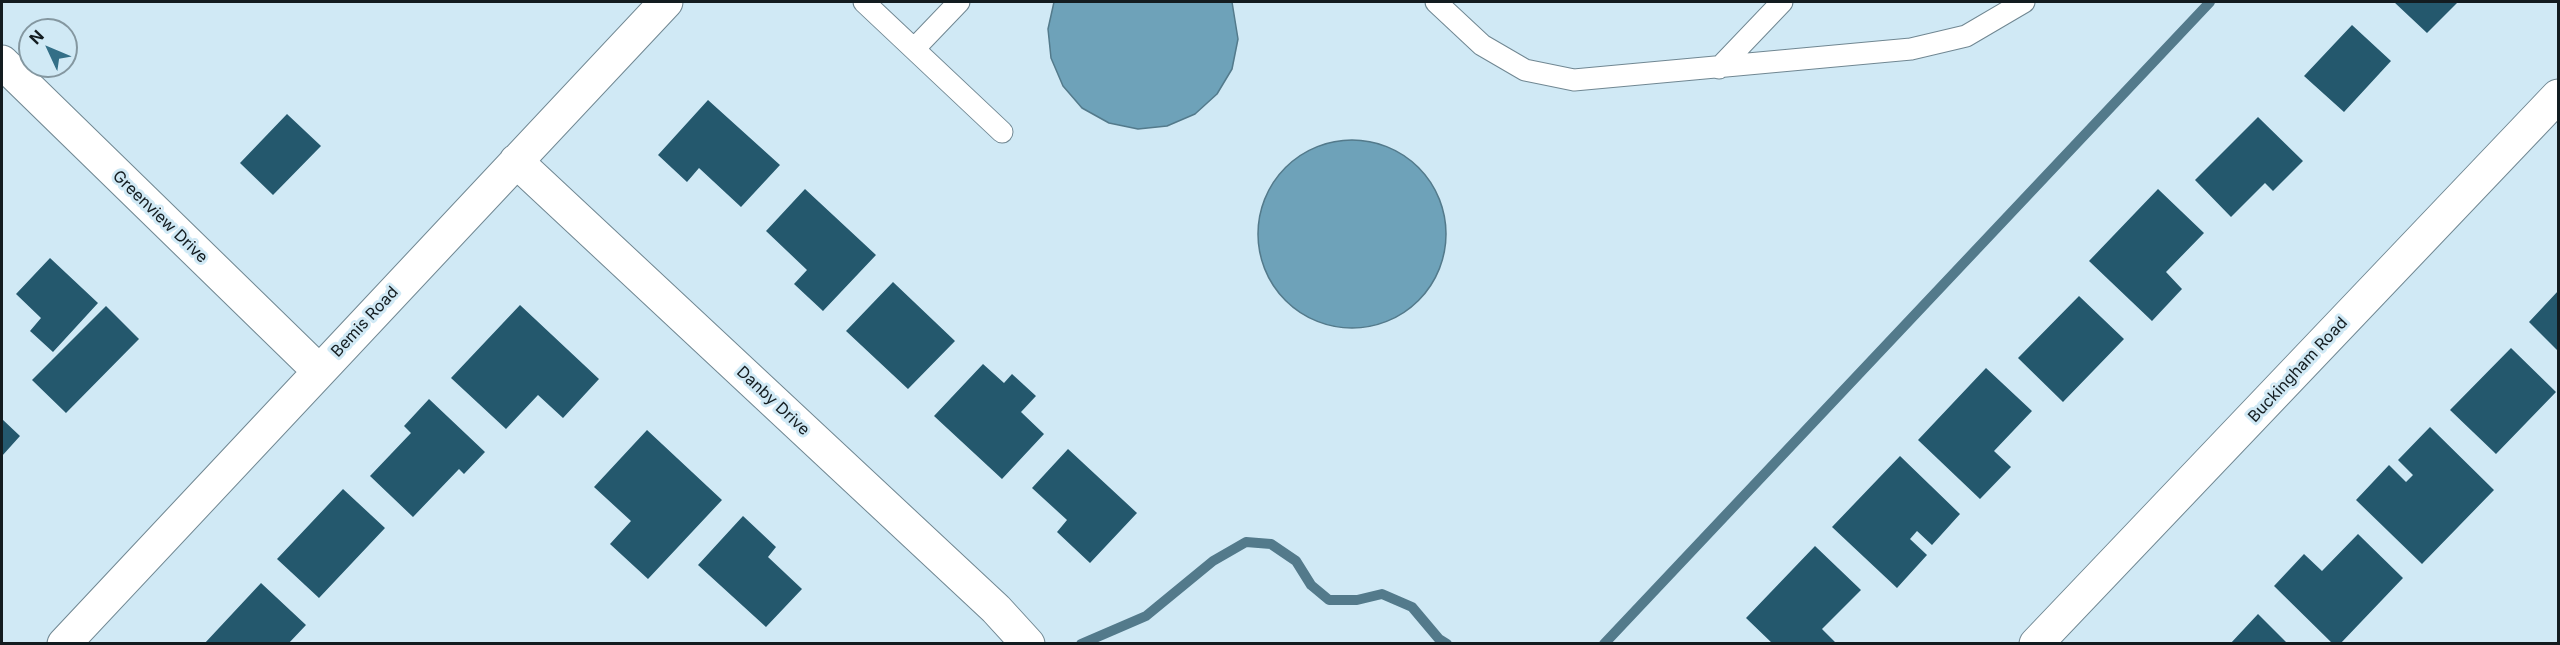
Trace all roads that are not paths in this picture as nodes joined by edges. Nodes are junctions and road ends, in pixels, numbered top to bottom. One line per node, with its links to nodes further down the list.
1 (666, 2): 12 (street, Bemis Road)
2 (864, 2): 7 (lane)
3 (959, 2): 7 (lane)
4 (1436, 2): 9 (lane)
5 (1782, 2): 9 (lane)
6 (2024, 2): 9 (lane)
7 (914, 49): 11 (lane)
8 (2, 62): 13 (street, Greenview Drive)
9 (1719, 68)
10 (2559, 96): 16 (street, Buckingham Road)
11 (1002, 132)
12 (516, 161): 13 (street, Bemis Road); 15 (street, Danby Drive)
13 (319, 371): 14 (street, Bemis Road)
14 (64, 644)
15 (1028, 644)
16 (2036, 644)

